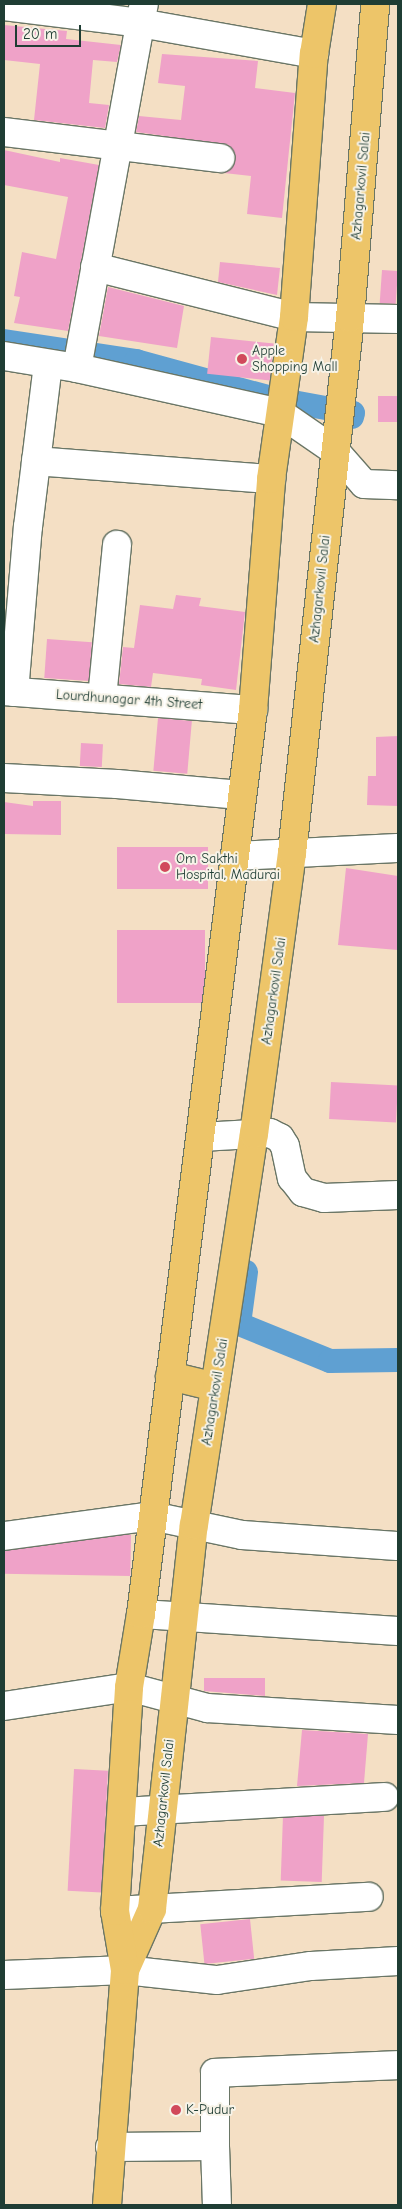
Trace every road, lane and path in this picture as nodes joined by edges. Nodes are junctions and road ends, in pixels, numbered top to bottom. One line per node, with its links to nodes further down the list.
1 (322, 4): 5 (main road, Azhagarkovil Salai)
2 (376, 4): 11 (main road, Azhagarkovil Salai)
3 (4, 6): 4 (street)
4 (142, 14): 5 (street); 7 (street)
5 (314, 54): 10 (main road, Azhagarkovil Salai)
6 (4, 132): 7 (street)
7 (118, 146): 8 (street); 9 (street)
8 (220, 158)
9 (95, 267): 10 (street); 14 (street)
10 (294, 316): 11 (street); 16 (main road, Azhagarkovil Salai)
11 (350, 318): 12 (street); 17 (main road, Azhagarkovil Salai)
12 (398, 319)
13 (4, 356): 15 (street)
14 (78, 358): 15 (street); 16 (street)
15 (48, 364): 18 (street)
16 (282, 403): 17 (street); 19 (main road, Azhagarkovil Salai)
17 (336, 451): 20 (street); 28 (main road, Azhagarkovil Salai)
18 (36, 461): 19 (street); 22 (street)
19 (271, 479): 24 (main road, Azhagarkovil Salai)
20 (398, 485)
21 (117, 545): 23 (street)
22 (9, 692): 23 (street, Lourdhunagar 4th Street)
23 (102, 698): 24 (street, Lourdhunagar 4th Street)
24 (253, 710): 26 (main road, Azhagarkovil Salai)
25 (4, 778): 26 (street)
26 (241, 796): 29 (main road, Azhagarkovil Salai)
27 (398, 848): 28 (street)
28 (298, 852): 29 (street); 30 (main road, Azhagarkovil Salai)
29 (235, 856): 31 (main road, Azhagarkovil Salai)
30 (262, 1134): 31 (street); 32 (street); 34 (main road, Azhagarkovil Salai)
31 (201, 1137): 33 (main road, Azhagarkovil Salai)
32 (398, 1195)
33 (170, 1376): 34 (main road); 35 (main road, Azhagarkovil Salai)
34 (215, 1387): 36 (main road, Azhagarkovil Salai)
35 (152, 1516): 36 (street); 37 (street); 39 (main road, Azhagarkovil Salai)
36 (194, 1525): 38 (street); 40 (main road, Azhagarkovil Salai)
37 (4, 1536)
38 (397, 1546)
39 (140, 1614): 40 (street); 42 (main road, Azhagarkovil Salai)
40 (186, 1617): 41 (street); 43 (main road, Azhagarkovil Salai)
41 (398, 1631)
42 (129, 1687): 43 (street); 44 (street); 48 (main road, Azhagarkovil Salai)
43 (175, 1699): 45 (street); 47 (main road, Azhagarkovil Salai)
44 (4, 1706)
45 (398, 1720)
46 (385, 1796): 47 (street)
47 (162, 1810): 48 (street); 50 (main road, Azhagarkovil Salai)
48 (122, 1812): 51 (main road, Azhagarkovil Salai)
49 (369, 1897): 50 (street)
50 (152, 1909): 51 (street); 53 (main road, Azhagarkovil Salai)
51 (115, 1912): 53 (main road, Azhagarkovil Salai)
52 (398, 1961): 53 (street)
53 (126, 1970): 54 (street); 56 (main road, Azhagarkovil Salai)
54 (4, 1975)
55 (398, 2065): 57 (street)
56 (110, 2146): 57 (street); 58 (main road, Azhagarkovil Salai)
57 (215, 2146): 59 (street)
58 (108, 2205)
59 (217, 2205)

